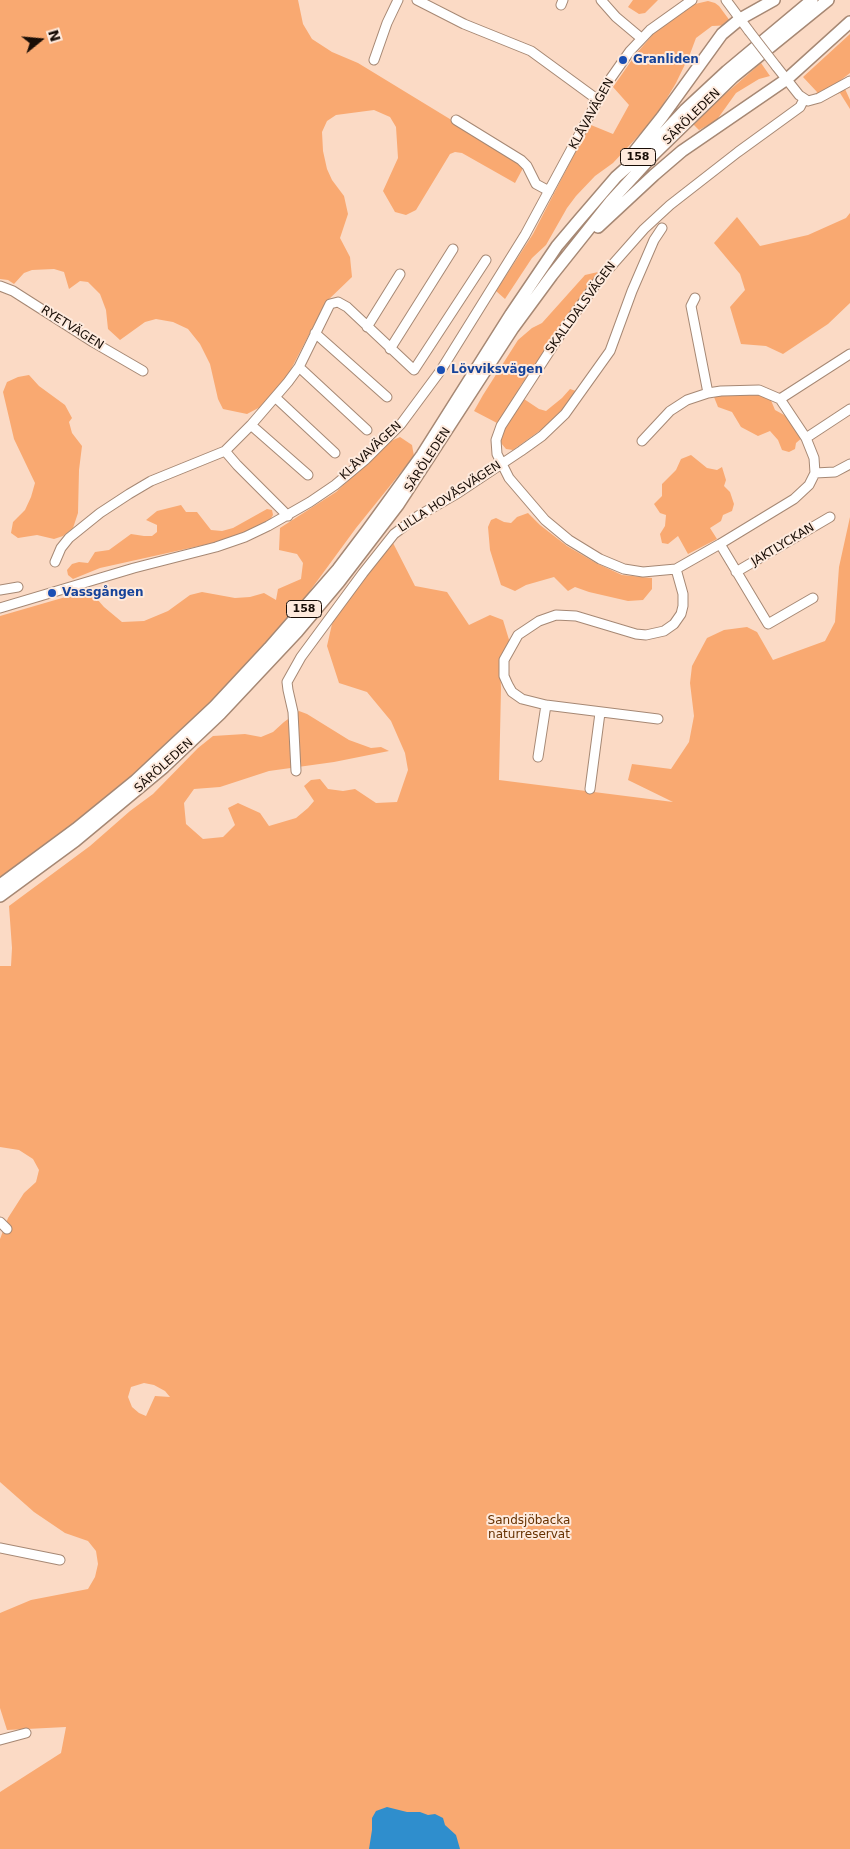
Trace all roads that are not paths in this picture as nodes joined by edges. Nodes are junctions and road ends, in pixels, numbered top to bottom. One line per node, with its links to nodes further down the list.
1 (398, 0): 12 (street)
2 (417, 0): 16 (street)
3 (601, 0): 11 (street)
4 (692, 0): 11 (street, KLÅVAVÄGEN)
5 (726, 0): 9 (street)
6 (774, 0): 9 (main road, 158)
7 (812, 0): 18 (main road, SÄRÖLEDEN / 158)
8 (828, 0): 22 (main road, SÄRÖLEDEN / 158)
9 (740, 19): 13 (street, bridge); 18 (main road, 158)
10 (850, 22): 13 (main road, 158)
11 (640, 38): 16 (street, KLÅVAVÄGEN)
12 (374, 60)
13 (787, 79): 15 (street); 22 (main road, 158)
14 (850, 81): 15 (street)
15 (804, 99): 21 (street, SKALLDALSVÄGEN)
16 (598, 100): 19 (street, KLÅVAVÄGEN)
17 (456, 120): 19 (street)
18 (616, 177): 66 (main road, SÄRÖLEDEN / 158)
19 (549, 191): 50 (street, KLÅVAVÄGEN)
20 (662, 228): 23 (street, LILLA HOVÅSVÄGEN)
21 (644, 229): 23 (street); 46 (street, SKALLDALSVÄGEN)
22 (580, 240): 67 (main road, SÄRÖLEDEN / 158)
23 (654, 240): 46 (street, LILLA HOVÅSVÄGEN)
24 (453, 249): 31 (street)
25 (486, 260): 31 (street)
26 (400, 274): 29 (street)
27 (0, 286): 34 (street, RYETVÄGEN)
28 (695, 298): 35 (street)
29 (367, 327): 30 (street); 31 (street)
30 (315, 333): 33 (street); 36 (street)
31 (390, 349)
32 (850, 354): 38 (street)
33 (298, 367): 37 (street); 41 (street)
34 (143, 371)
35 (708, 393): 38 (street); 43 (street)
36 (386, 397)
37 (276, 398): 40 (street); 45 (street)
38 (780, 399): 42 (street)
39 (850, 409): 42 (street)
40 (251, 425): 44 (street); 49 (street)
41 (367, 430)
42 (806, 438): 48 (street)
43 (642, 441)
44 (225, 451): 50 (street); 53 (street)
45 (335, 453)
46 (501, 464): 54 (street, SKALLDALSVÄGEN); 64 (street, LILLA HOVÅSVÄGEN)
47 (850, 464): 48 (street)
48 (815, 473): 52 (street, SKALLDALSVÄGEN)
49 (308, 475)
50 (288, 516): 59 (street, KLÅVAVÄGEN)
51 (830, 517): 55 (street, JAKTLYCKAN)
52 (720, 544): 54 (street, SKALLDALSVÄGEN); 55 (street, JAKTLYCKAN)
53 (55, 562)
54 (676, 569): 60 (street)
55 (736, 572): 58 (street, JAKTLYCKAN)
56 (18, 587): 57 (street)
57 (0, 590)
58 (812, 598)
59 (0, 608)
60 (546, 705): 61 (street); 63 (street)
61 (600, 712): 62 (street); 65 (street)
62 (658, 719)
63 (538, 757)
64 (296, 771)
65 (590, 789)
66 (0, 885)
67 (0, 896)
68 (0, 1548): 69 (street)
69 (60, 1560)
70 (26, 1734): 71 (street)
71 (0, 1740)

